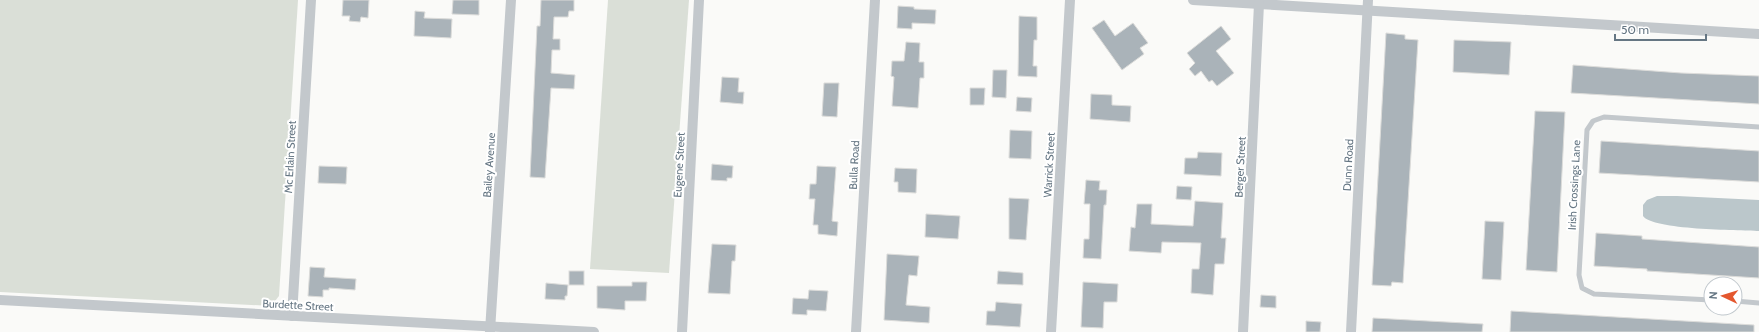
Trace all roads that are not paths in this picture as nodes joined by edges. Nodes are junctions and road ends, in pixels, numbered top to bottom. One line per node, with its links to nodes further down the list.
1 (311, 0): 15 (street, Mc Erlain Street)
2 (511, 0): 16 (street, Bailey Avenue)
3 (699, 0): 18 (street, Eugene Street)
4 (875, 0): 19 (street, Bulla Road)
5 (1070, 0): 20 (street, Warrick Street)
6 (1193, 0): 7 (street)
7 (1259, 4): 8 (street); 21 (street, Berger Street)
8 (1368, 5): 9 (street); 22 (street, Dunn Road)
9 (1759, 34)
10 (1759, 127): 12 (lane, Irish Crossings Lane)
11 (0, 300): 15 (street, Burdette Street)
12 (1703, 300)
13 (1743, 301): 14 (lane)
14 (1759, 302)
15 (292, 316): 16 (street, Burdette Street)
16 (491, 329): 17 (street, Burdette Street)
17 (594, 332)
18 (682, 332)
19 (856, 332)
20 (1051, 332)
21 (1243, 332)
22 (1351, 332)

